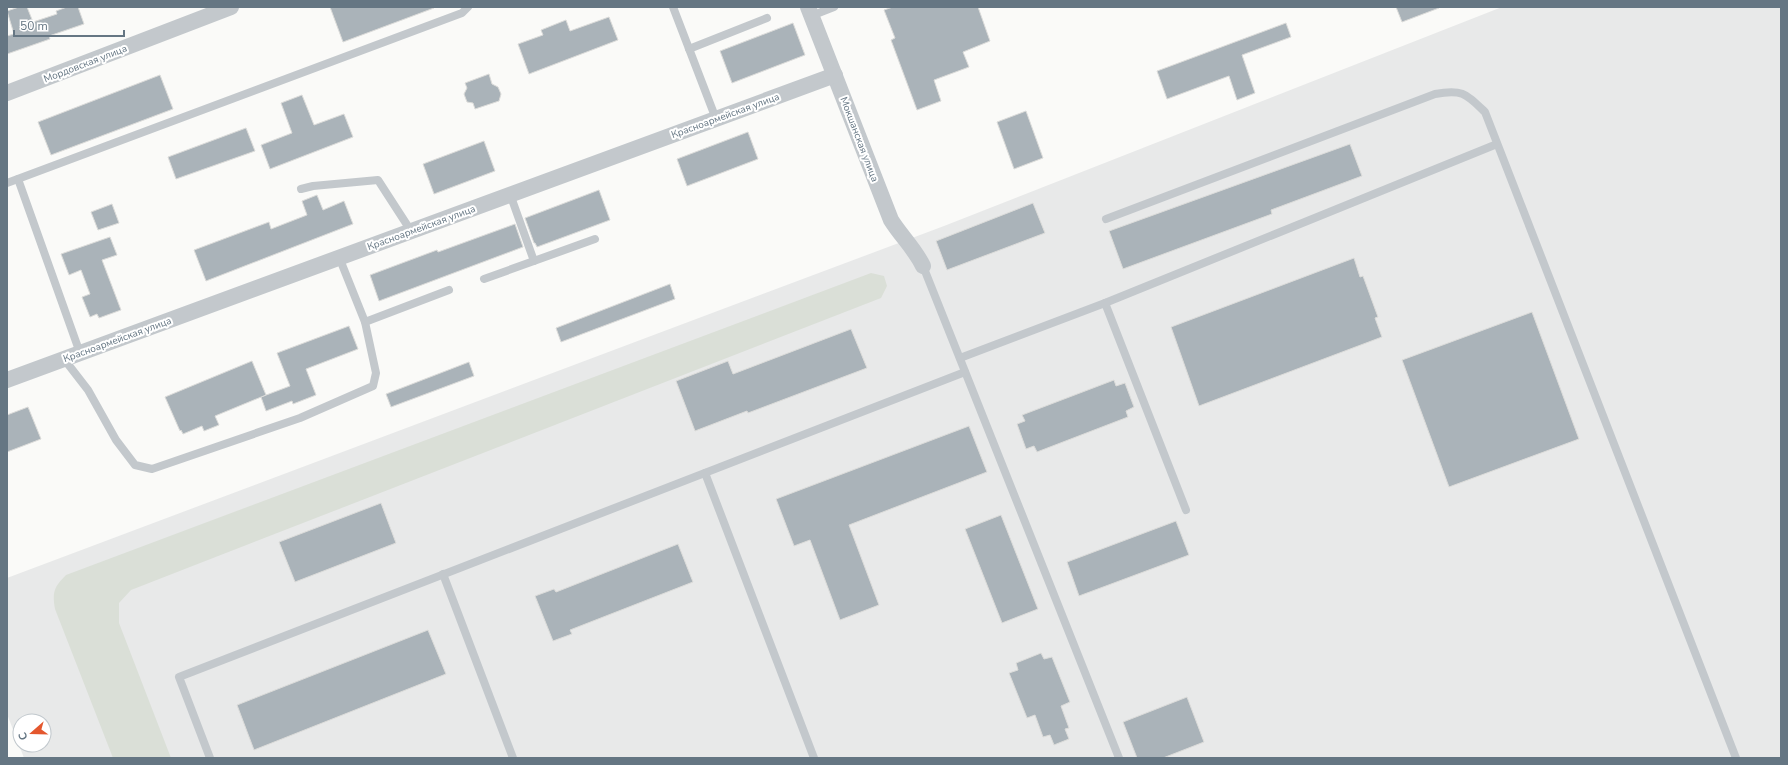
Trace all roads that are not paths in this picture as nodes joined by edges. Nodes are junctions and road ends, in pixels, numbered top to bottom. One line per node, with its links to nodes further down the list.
1 (231, 7): 9 (street, Мордовская улица)
2 (468, 7): 12 (lane)
3 (673, 7): 7 (lane)
4 (834, 7): 5 (lane)
5 (809, 12): 8 (street, Мокшанская улица)
6 (767, 18): 7 (lane)
7 (689, 49): 10 (lane)
8 (835, 75): 10 (street, Красноармейская улица); 21 (street, Мокшанская улица)
9 (7, 93)
10 (716, 119): 15 (street, Красноармейская улица)
11 (1498, 144): 16 (lane); 24 (lane); 38 (lane)
12 (18, 179): 13 (lane); 26 (lane)
13 (7, 183)
14 (301, 189): 17 (lane)
15 (510, 194): 17 (street, Красноармейская улица); 20 (lane)
16 (1106, 219)
17 (411, 231): 19 (street, Красноармейская улица)
18 (595, 239): 20 (lane)
19 (339, 257): 25 (lane); 26 (street, Красноармейская улица)
20 (534, 261): 22 (lane)
21 (923, 266): 27 (lane)
22 (484, 279)
23 (449, 290): 25 (lane)
24 (1105, 303): 27 (lane); 32 (lane)
25 (365, 322): 28 (lane)
26 (80, 353): 28 (street, Красноармейская улица)
27 (960, 358): 29 (lane)
28 (64, 359): 30 (street, Красноармейская улица)
29 (965, 372): 31 (lane); 37 (lane)
30 (7, 380)
31 (705, 473): 33 (lane); 36 (lane)
32 (1186, 510)
33 (443, 574): 34 (lane); 35 (lane)
34 (210, 758)
35 (513, 758)
36 (814, 758)
37 (1119, 758)
38 (1736, 758)

